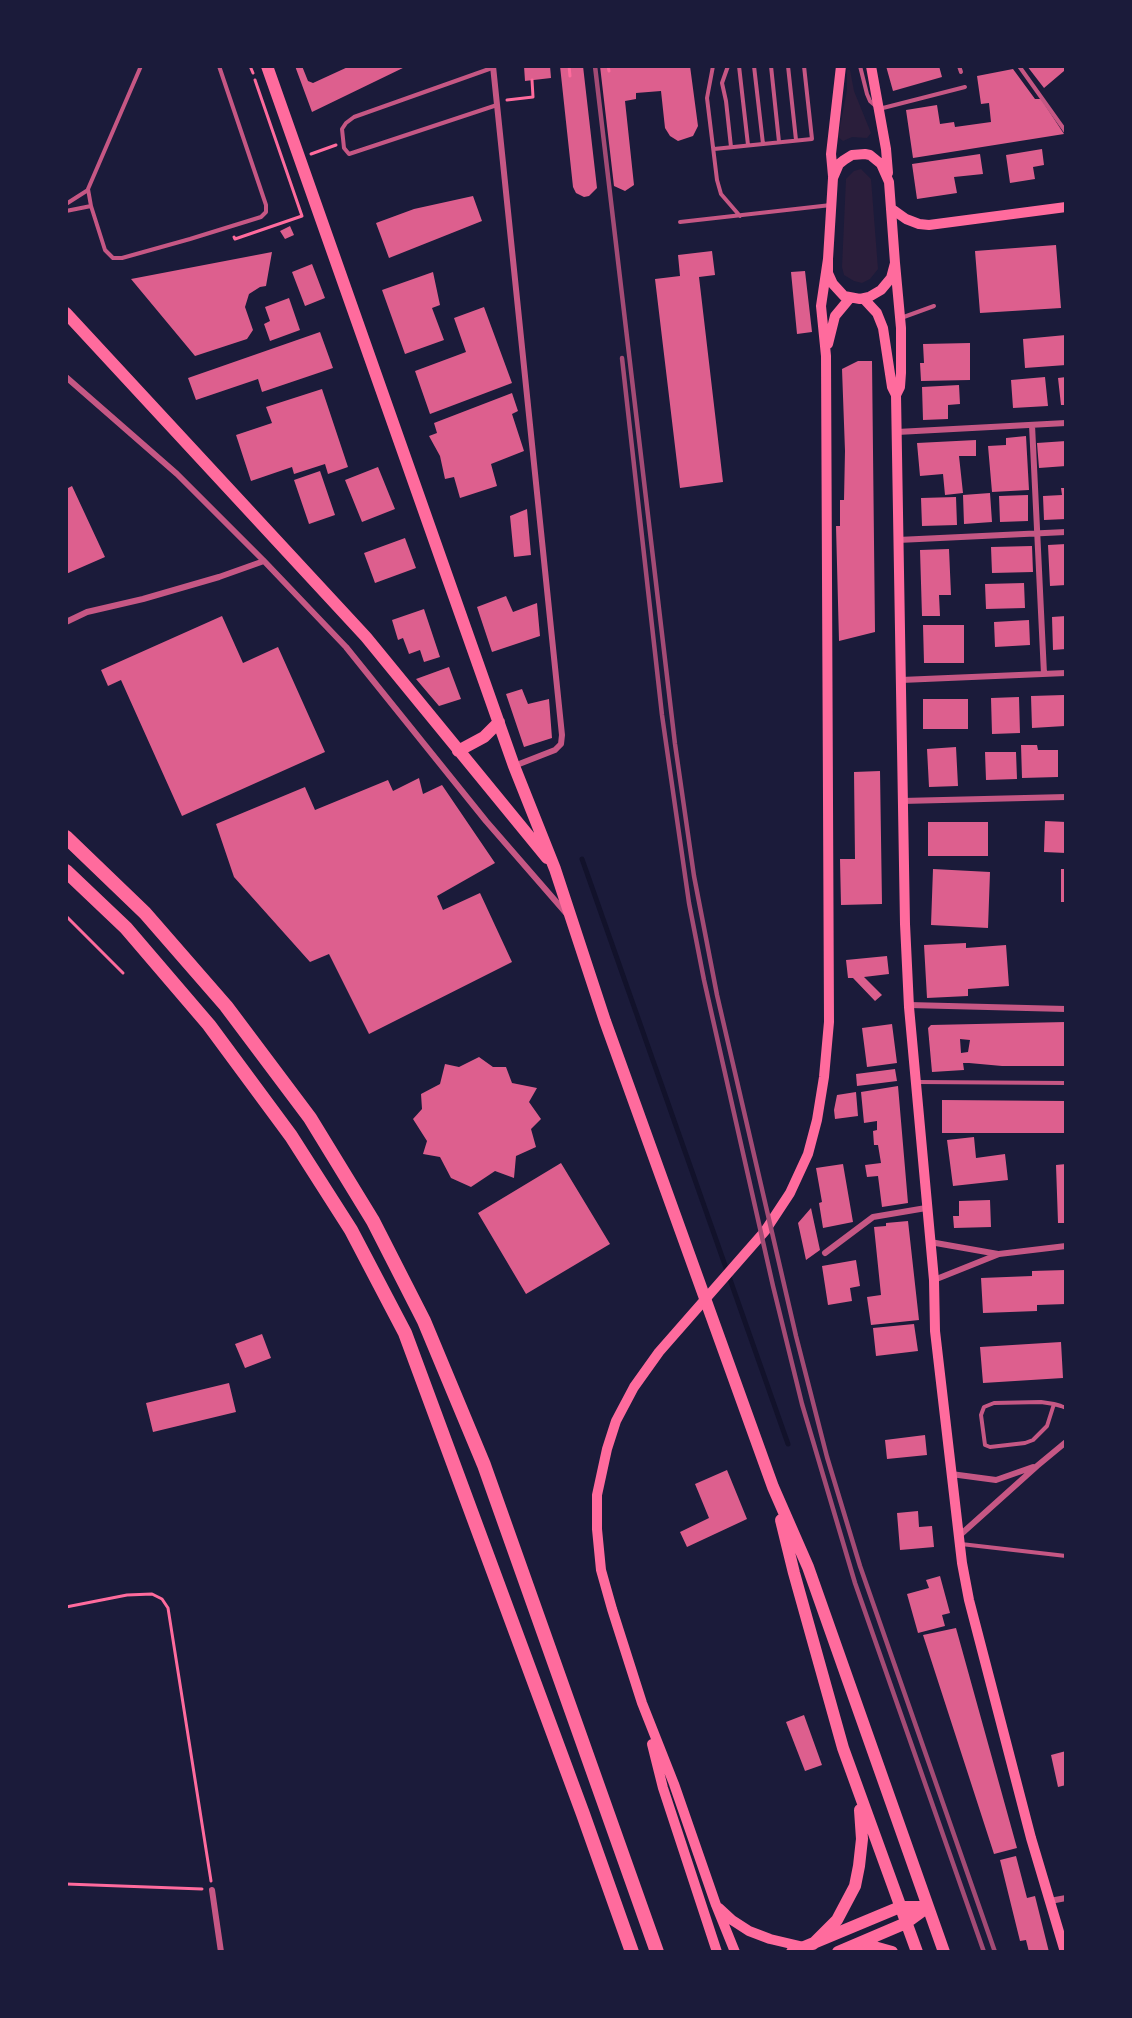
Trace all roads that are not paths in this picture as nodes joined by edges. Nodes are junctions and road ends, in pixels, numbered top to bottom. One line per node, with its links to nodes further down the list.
1 (141, 66): 30 (lane)
2 (219, 66): 33 (lane)
3 (267, 66): 61 (main road)
4 (713, 66): 27 (lane)
5 (728, 66): 26 (lane)
6 (739, 66): 25 (lane)
7 (754, 66): 24 (lane)
8 (771, 66): 23 (lane)
9 (788, 66): 22 (lane)
10 (804, 66): 22 (lane)
11 (841, 66): 28 (main road)
12 (860, 66): 20 (lane)
13 (871, 66): 20 (main road)
14 (959, 66): 17 (lane)
15 (1019, 66): 21 (lane)
16 (493, 67): 19 (street); 19 (lane)
17 (961, 72)
18 (965, 87): 20 (lane)
19 (498, 103): 63 (street)
20 (879, 109): 29 (main road)
21 (1066, 132)
22 (796, 140): 23 (lane)
23 (779, 142): 24 (lane)
24 (763, 144): 25 (lane)
25 (748, 145): 26 (lane)
26 (731, 147): 27 (lane)
27 (714, 149): 37 (lane)
28 (833, 178): 29 (main road); 32 (main road)
29 (889, 182): 35 (main road)
30 (88, 189): 31 (lane); 33 (lane)
31 (66, 204)
32 (831, 205): 37 (lane); 39 (main road)
33 (91, 206): 36 (lane)
34 (1066, 207): 35 (main road)
35 (892, 209): 40 (main road)
36 (66, 211)
37 (740, 216): 38 (lane)
38 (680, 222)
39 (828, 259): 41 (main road); 47 (main road)
40 (895, 262): 42 (main road); 46 (main road)
41 (850, 298): 42 (main road); 47 (main road)
42 (864, 298): 45 (main road)
43 (934, 306): 46 (lane)
44 (66, 313): 62 (main road)
45 (877, 313): 46 (main road); 49 (main road)
46 (900, 319): 49 (main road)
47 (826, 356): 88 (main road)
48 (66, 377): 56 (street)
49 (896, 395): 52 (main road)
50 (1066, 423): 51 (street)
51 (1032, 425): 52 (street); 54 (street)
52 (897, 432): 55 (main road)
53 (1066, 532): 54 (street)
54 (1038, 533): 55 (street); 59 (street)
55 (898, 540): 60 (main road)
56 (264, 561): 57 (street); 69 (street)
57 (66, 622)
58 (1066, 673): 59 (street)
59 (1044, 674): 60 (street)
60 (901, 680): 65 (main road)
61 (499, 722): 62 (main road); 63 (main road)
62 (458, 751): 67 (main road)
63 (514, 766): 67 (main road)
64 (1066, 797): 65 (street)
65 (902, 801): 70 (main road)
66 (66, 837): 101 (highway)
67 (555, 868): 69 (main road)
68 (66, 871): 100 (highway)
69 (572, 919): 85 (main road)
70 (909, 1005): 71 (street); 72 (main road)
71 (1066, 1009)
72 (916, 1082): 73 (lane); 74 (main road)
73 (1066, 1083)
74 (926, 1208): 75 (main road); 77 (street)
75 (930, 1242): 78 (street); 79 (main road)
76 (1066, 1246): 78 (street)
77 (825, 1253)
78 (999, 1254): 79 (street)
79 (934, 1280): 84 (main road)
80 (1054, 1404): 80 (lane); 81 (lane)
81 (1066, 1408)
82 (1066, 1442): 83 (street)
83 (1036, 1466): 84 (street); 86 (street)
84 (951, 1474): 86 (main road)
85 (773, 1487): 89 (main road); 95 (main road)
86 (960, 1540): 87 (lane); 92 (main road)
87 (1066, 1556)
88 (642, 1703): 93 (main road); 102 (main road)
89 (859, 1797): 94 (main road); 97 (main road)
90 (212, 1890): 99 (street)
91 (1066, 1898): 92 (street)
92 (1050, 1901): 108 (main road)
93 (716, 1905): 97 (main road); 103 (main road)
94 (900, 1907): 95 (main road); 96 (main road); 97 (main road)
95 (928, 1907): 96 (main road); 107 (main road)
96 (906, 1923): 98 (main road); 106 (main road)
97 (809, 1946): 104 (main road)
98 (840, 1951): 105 (main road)
99 (221, 1952)
100 (632, 1952)
101 (657, 1952)
102 (717, 1952)
103 (735, 1952)
104 (792, 1952)
105 (892, 1952)
106 (917, 1952)
107 (944, 1952)
108 (1065, 1952)

